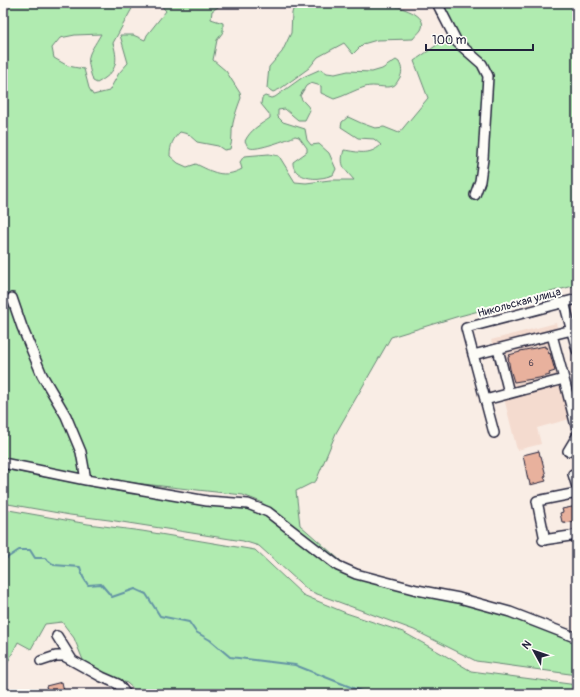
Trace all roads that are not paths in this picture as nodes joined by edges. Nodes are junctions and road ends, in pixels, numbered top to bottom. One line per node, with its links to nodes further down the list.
1 (437, 3): 2 (street)
2 (475, 195)
3 (12, 298): 20 (street)
4 (577, 299): 5 (street, Никольская улица)
5 (564, 302): 6 (street); 10 (street, Никольская улица)
6 (572, 330): 7 (street); 9 (street)
7 (552, 335): 8 (street); 11 (street)
8 (498, 349): 10 (street); 12 (street)
9 (577, 350)
10 (473, 355): 13 (street)
11 (564, 379): 12 (street); 14 (street)
12 (509, 393): 13 (street)
13 (485, 400): 15 (street)
14 (577, 430)
15 (494, 433)
16 (577, 436): 17 (street)
17 (568, 451)
18 (3, 463): 20 (street)
19 (577, 473): 21 (street)
20 (86, 480): 25 (street)
21 (577, 487)
22 (577, 493): 23 (street)
23 (577, 535)
24 (57, 636): 27 (street)
25 (577, 638)
26 (40, 661): 27 (street)
27 (73, 661): 28 (street)
28 (126, 694)

